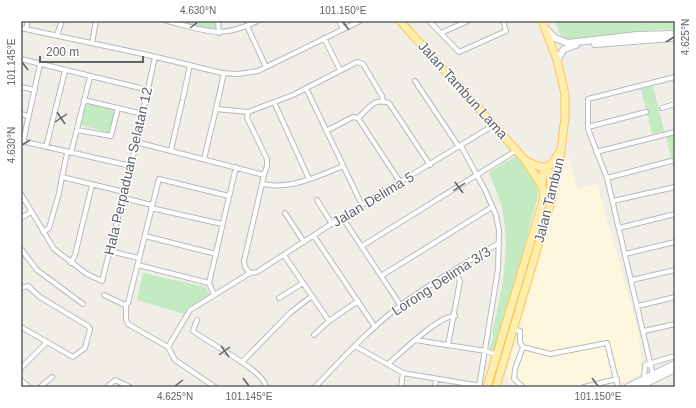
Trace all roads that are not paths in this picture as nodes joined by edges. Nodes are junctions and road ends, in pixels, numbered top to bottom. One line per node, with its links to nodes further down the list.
1 (28, 21): 16 (street)
2 (62, 21): 21 (street)
3 (96, 21): 24 (street)
4 (167, 21): 18 (street)
5 (218, 21): 18 (street)
6 (257, 21): 14 (street)
7 (339, 21): 17 (street)
8 (360, 21): 17 (street)
9 (400, 21): 54 (main road, Jalan Tambun Lama)
10 (429, 21): 19 (street)
11 (466, 21): 19 (street)
12 (503, 21): 19 (street)
13 (543, 24): 20 (main road); 27 (main road, Jalan Tambun)
14 (247, 26): 18 (street); 30 (street)
15 (21, 28): 16 (street)
16 (26, 29): 21 (street)
17 (343, 29): 22 (street)
18 (219, 32)
19 (441, 33)
20 (675, 34)
21 (57, 36): 24 (street)
22 (324, 38): 30 (street); 31 (street)
23 (675, 38): 27 (main road)
24 (92, 43): 25 (street)
25 (155, 57): 29 (street); 40 (street, Hala Perpaduan Selatan 12)
26 (21, 59): 28 (street)
27 (557, 60): 63 (main road, Jalan Tambun)
28 (40, 64): 32 (street); 39 (street)
29 (190, 65): 33 (street); 65 (street)
30 (266, 67): 33 (street)
31 (340, 70): 38 (street); 43 (street)
32 (65, 71): 34 (street); 61 (street)
33 (224, 73): 47 (street)
34 (90, 77): 40 (street); 41 (street)
35 (675, 77): 55 (street)
36 (415, 81): 62 (street)
37 (21, 87): 39 (street)
38 (306, 88): 42 (street); 57 (street)
39 (35, 90): 52 (street)
40 (148, 90): 51 (street, Hala Perpaduan Selatan 12)
41 (84, 100): 45 (street); 56 (street)
42 (274, 102): 48 (street); 79 (street)
43 (383, 102): 53 (street); 71 (street)
44 (675, 104): 46 (street)
45 (118, 108): 51 (street); 56 (street)
46 (662, 108)
47 (216, 109): 48 (street); 68 (street)
48 (248, 112): 75 (street)
49 (646, 112): 55 (street)
50 (21, 114): 52 (street)
51 (143, 114): 60 (street, Hala Perpaduan Selatan 12)
52 (28, 116): 59 (street)
53 (358, 118): 57 (street); 80 (street)
54 (495, 124): 62 (street, Jalan Delima 5); 64 (main road, Jalan Tambun Lama)
55 (588, 127): 66 (street)
56 (77, 130): 67 (street)
57 (326, 131): 73 (street)
58 (675, 132): 66 (street)
59 (22, 141): 61 (street)
60 (136, 142): 65 (street); 72 (street, Hala Perpaduan Selatan 12)
61 (46, 147): 67 (street)
62 (460, 147): 71 (street, Jalan Delima 5); 76 (street)
63 (561, 148): 69 (main road); 110 (main road, Jalan Tambun)
64 (516, 149): 69 (main road, Jalan Tambun Lama); 76 (street)
65 (171, 150): 68 (street)
66 (596, 152): 78 (street)
67 (69, 153): 72 (street); 77 (street)
68 (204, 159): 74 (street)
69 (525, 160): 83 (main road, Jalan Tambun Lama)
70 (671, 161): 78 (street)
71 (430, 165): 80 (street, Jalan Delima 5)
72 (131, 166): 85 (street, Hala Perpaduan Selatan 12)
73 (343, 166): 79 (street); 91 (street)
74 (236, 167): 75 (street); 87 (street)
75 (264, 174): 82 (street)
76 (478, 175): 93 (street); 108 (street)
77 (62, 177): 81 (street); 102 (street)
78 (607, 178): 90 (street)
79 (309, 179): 82 (street)
80 (400, 182): 91 (street, Jalan Delima 5)
81 (92, 184): 85 (street); 116 (street)
82 (263, 184): 120 (street)
83 (542, 186): 110 (main road); 152 (main road, Jalan Tambun)
84 (675, 187): 90 (street)
85 (124, 192): 88 (street, Hala Perpaduan Selatan 12)
86 (21, 194): 94 (street)
87 (229, 196): 92 (street); 99 (street)
88 (123, 198): 92 (street); 111 (street, Hala Perpaduan Selatan 12)
89 (317, 200): 100 (street)
90 (613, 201): 101 (street)
91 (362, 205): 97 (street, Jalan Delima 5)
92 (152, 206): 99 (street); 103 (street)
93 (492, 207): 107 (street); 121 (street)
94 (31, 212): 98 (street); 102 (street)
95 (284, 213): 105 (street)
96 (675, 214): 101 (street)
97 (342, 217): 100 (street, Jalan Delima 5); 108 (street)
98 (21, 218)
99 (222, 224): 112 (street)
100 (332, 224): 104 (street, Jalan Delima 5)
101 (619, 228): 113 (street)
102 (43, 232): 116 (street)
103 (145, 236): 112 (street); 115 (street)
104 (314, 236): 105 (street, Jalan Delima 5); 131 (street)
105 (304, 242): 114 (street, Jalan Delima 5)
106 (675, 242): 113 (street)
107 (499, 243): 118 (street, Lorong Delima 3/3); 151 (street)
108 (362, 246): 121 (street)
109 (21, 249): 132 (street)
110 (536, 250): 142 (main road, Jalan Tambun)
111 (109, 251): 115 (street); 116 (street, Hala Perpaduan Selatan 12)
112 (216, 254): 123 (street)
113 (625, 254): 122 (street)
114 (284, 255): 120 (street, Jalan Delima 5); 124 (street)
115 (139, 258): 117 (street)
116 (71, 263)
117 (138, 265): 123 (street); 133 (street)
118 (454, 270): 134 (street, Lorong Delima 3/3); 136 (street)
119 (675, 270): 122 (street)
120 (250, 273): 127 (street, Jalan Delima 5)
121 (382, 276): 134 (street)
122 (632, 280): 135 (street)
123 (209, 283): 127 (street)
124 (303, 283): 128 (street); 130 (street)
125 (21, 288): 146 (street)
126 (104, 295): 133 (street)
127 (214, 295): 149 (street, Jalan Delima 5)
128 (312, 296): 138 (street); 154 (street)
129 (675, 297): 135 (street)
130 (280, 298)
131 (358, 301): 138 (street); 141 (street)
132 (83, 304)
133 (126, 305): 149 (street)
134 (401, 306): 141 (street, Lorong Delima 3/3)
135 (638, 306): 143 (street)
136 (455, 316): 145 (street); 147 (street)
137 (197, 320): 154 (street)
138 (329, 321): 144 (street)
139 (675, 324): 143 (street)
140 (21, 327): 146 (street)
141 (375, 327): 148 (street, Lorong Delima 3/3)
142 (512, 329): 150 (street); 162 (main road, Jalan Tambun)
143 (644, 331): 155 (street)
144 (314, 334)
145 (415, 340): 147 (street); 156 (street)
146 (46, 343): 158 (street)
147 (448, 345): 151 (street)
148 (355, 346): 156 (street); 175 (street, Lorong Delima 3/3)
149 (168, 347): 173 (street)
150 (523, 347): 165 (street); 180 (street)
151 (486, 351): 152 (street); 168 (street)
152 (497, 355): 168 (main road, Jalan Tambun)
153 (675, 356): 155 (street)
154 (242, 362): 174 (street)
155 (651, 363): 163 (street); 167 (street)
156 (388, 364): 160 (street)
157 (675, 364): 163 (main road)
158 (21, 368)
159 (675, 369): 163 (main road)
160 (403, 373): 164 (street); 176 (street)
161 (52, 377): 170 (street)
162 (498, 377): 178 (main road, Jalan Tambun); 179 (main road)
163 (654, 377): 167 (main road); 184 (main road)
164 (436, 379): 168 (street); 177 (street)
165 (617, 379): 181 (street); 182 (street)
166 (21, 380): 169 (street)
167 (644, 380): 183 (main road)
168 (483, 386)
169 (29, 387)
170 (40, 387)
171 (107, 387): 172 (street)
172 (130, 387)
173 (215, 387)
174 (266, 387)
175 (315, 387)
176 (401, 387)
177 (435, 387)
178 (496, 387)
179 (501, 387)
180 (523, 387)
181 (584, 387)
182 (618, 387)
183 (628, 387)
184 (638, 387)

